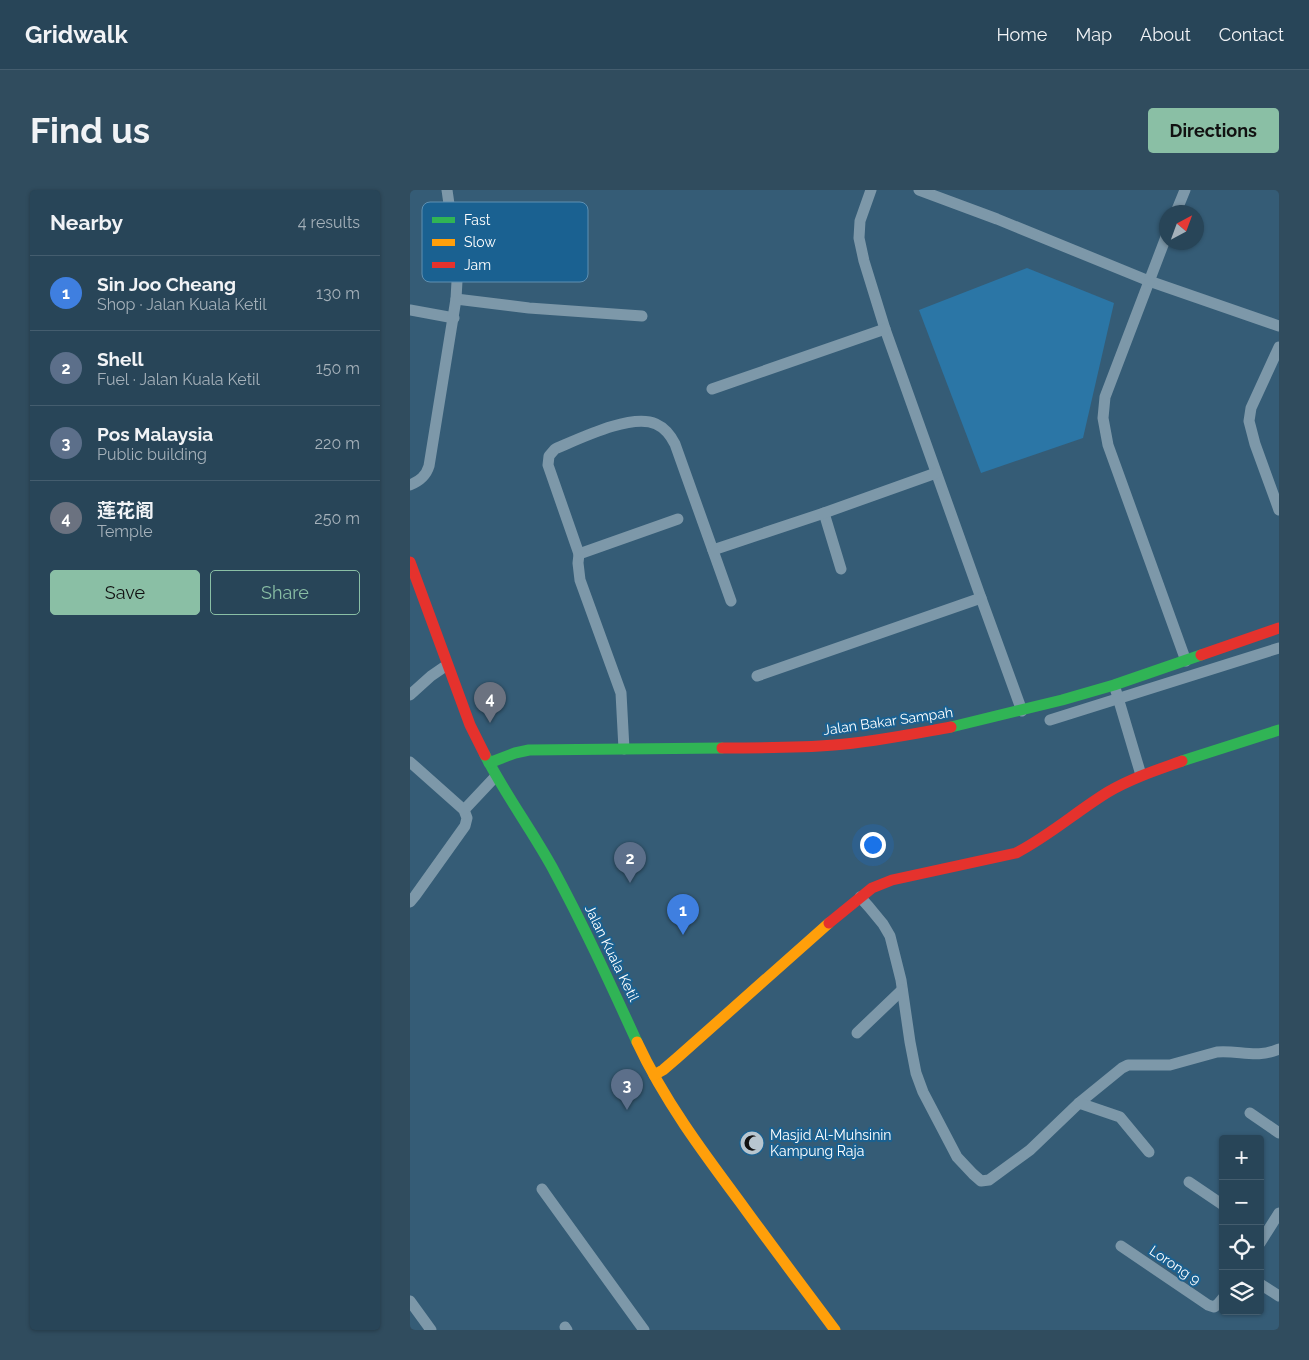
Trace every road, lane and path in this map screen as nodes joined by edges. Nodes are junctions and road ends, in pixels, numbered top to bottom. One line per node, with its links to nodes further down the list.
1 (871, 190): 13 (street)
2 (918, 190): 6 (street)
3 (1185, 190): 4 (street)
4 (1179, 205)
5 (1161, 250): 6 (street)
6 (1149, 281): 12 (street); 29 (street)
7 (457, 282): 8 (street)
8 (456, 299): 10 (street); 11 (street)
9 (410, 310): 11 (street)
10 (642, 316)
11 (454, 318): 17 (street)
12 (1279, 324)
13 (885, 329): 15 (street); 16 (street)
14 (1279, 347): 18 (street)
15 (712, 389)
16 (936, 473): 19 (street); 25 (street)
17 (410, 485)
18 (1279, 510)
19 (824, 513): 21 (street); 24 (street)
20 (678, 519): 22 (street)
21 (713, 550): 22 (street); 26 (street)
22 (579, 554): 38 (street)
23 (410, 562): 30 (main road, Jalan Kuala Ketil)
24 (841, 569)
25 (981, 598): 31 (street); 35 (street)
26 (731, 600)
27 (1279, 628): 29 (main road, Jalan Bakar Sampah)
28 (1279, 648): 34 (street)
29 (1186, 661): 32 (main road, Jalan Bakar Sampah)
30 (447, 665): 33 (street); 40 (main road, Jalan Kuala Ketil)
31 (757, 676)
32 (1114, 685): 34 (street); 35 (main road, Jalan Bakar Sampah)
33 (411, 693)
34 (1118, 698): 36 (street); 41 (street)
35 (1022, 711): 38 (main road, Jalan Bakar Sampah)
36 (1050, 720)
37 (1279, 730): 41 (main road)
38 (624, 749): 40 (main road, Jalan Bakar Sampah)
39 (410, 762): 43 (street)
40 (489, 763): 42 (main road, Jalan Kuala Ketil)
41 (1141, 775): 44 (main road)
42 (496, 776): 43 (street); 49 (main road, Jalan Kuala Ketil)
43 (464, 810): 45 (street)
44 (860, 897): 46 (street); 49 (main road)
45 (410, 902)
46 (902, 990): 47 (street); 50 (street)
47 (857, 1033)
48 (1279, 1049): 50 (street)
49 (654, 1075): 66 (main road, Jalan Kuala Ketil)
50 (1079, 1104): 53 (street)
51 (1250, 1113): 52 (street)
52 (1279, 1133)
53 (1150, 1152)
54 (1189, 1182): 56 (street)
55 (542, 1189): 65 (street)
56 (1219, 1202)
57 (1279, 1213): 58 (street)
58 (1264, 1233)
59 (1120, 1246): 62 (street, Lorong 9)
60 (1264, 1287): 61 (street)
61 (1279, 1296)
62 (1219, 1303)
63 (412, 1309): 64 (street)
64 (431, 1330)
65 (644, 1330)
66 (835, 1330)

